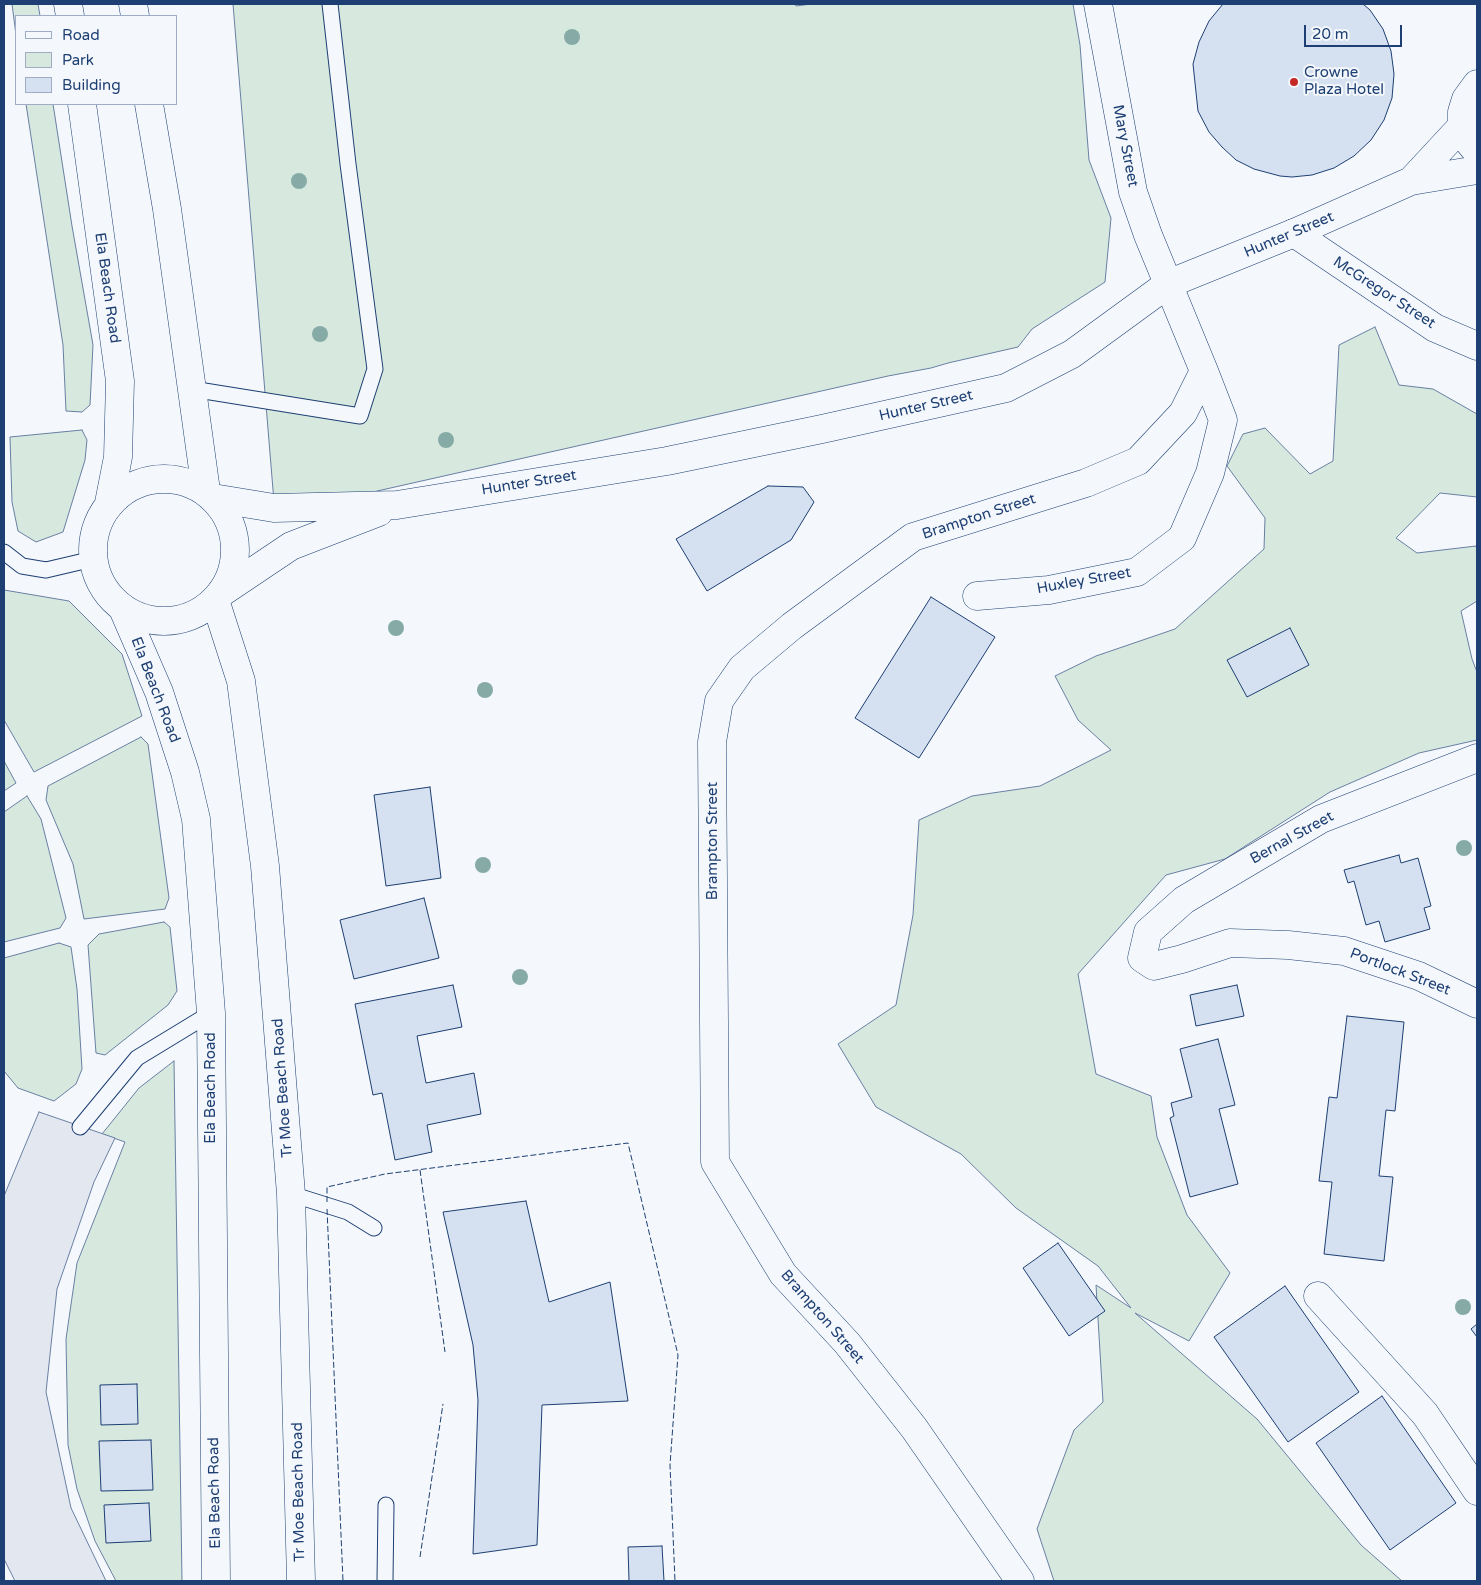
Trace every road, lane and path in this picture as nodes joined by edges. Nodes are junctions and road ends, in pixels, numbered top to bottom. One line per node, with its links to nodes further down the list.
1 (330, 4): 14 (lane)
2 (1098, 4): 11 (main road, Mary Street)
3 (1477, 84): 6 (main road)
4 (82, 105): 16 (main road, Ela Beach Road)
5 (149, 105): 14 (main road)
6 (1462, 126): 7 (main road); 9 (main road, Hunter Street)
7 (1477, 152)
8 (1477, 170): 9 (main road, Hunter Street)
9 (1411, 181): 10 (main road, Hunter Street)
10 (1294, 233): 11 (main road, Hunter Street); 12 (main road, McGregor Street)
11 (1168, 284): 13 (main road); 17 (main road, Hunter Street)
12 (1477, 346)
13 (1204, 371): 21 (main road, Huxley Street); 36 (main road, Brampton Street)
14 (192, 389): 15 (main road)
15 (210, 495): 16 (main road); 17 (main road, Hunter Street); 20 (main road)
16 (109, 503): 19 (main road)
17 (397, 505): 20 (main road, Hunter Street)
18 (4, 552): 19 (lane)
19 (92, 559): 22 (main road)
20 (218, 596): 22 (main road); 28 (main road, Tr Moe Beach Road)
21 (977, 596)
22 (123, 609): 26 (main road, Ela Beach Road)
23 (1477, 758): 24 (main road, Bernal Street)
24 (1148, 932): 25 (main road, Portlock Street)
25 (1477, 1004)
26 (211, 1013): 27 (lane); 33 (main road, Ela Beach Road)
27 (80, 1127)
28 (291, 1194): 29 (lane); 34 (main road, Tr Moe Beach Road)
29 (374, 1228)
30 (1318, 1296): 31 (main road)
31 (1477, 1491)
32 (386, 1505): 35 (lane)
33 (216, 1581)
34 (301, 1581)
35 (385, 1581)
36 (1020, 1581)

